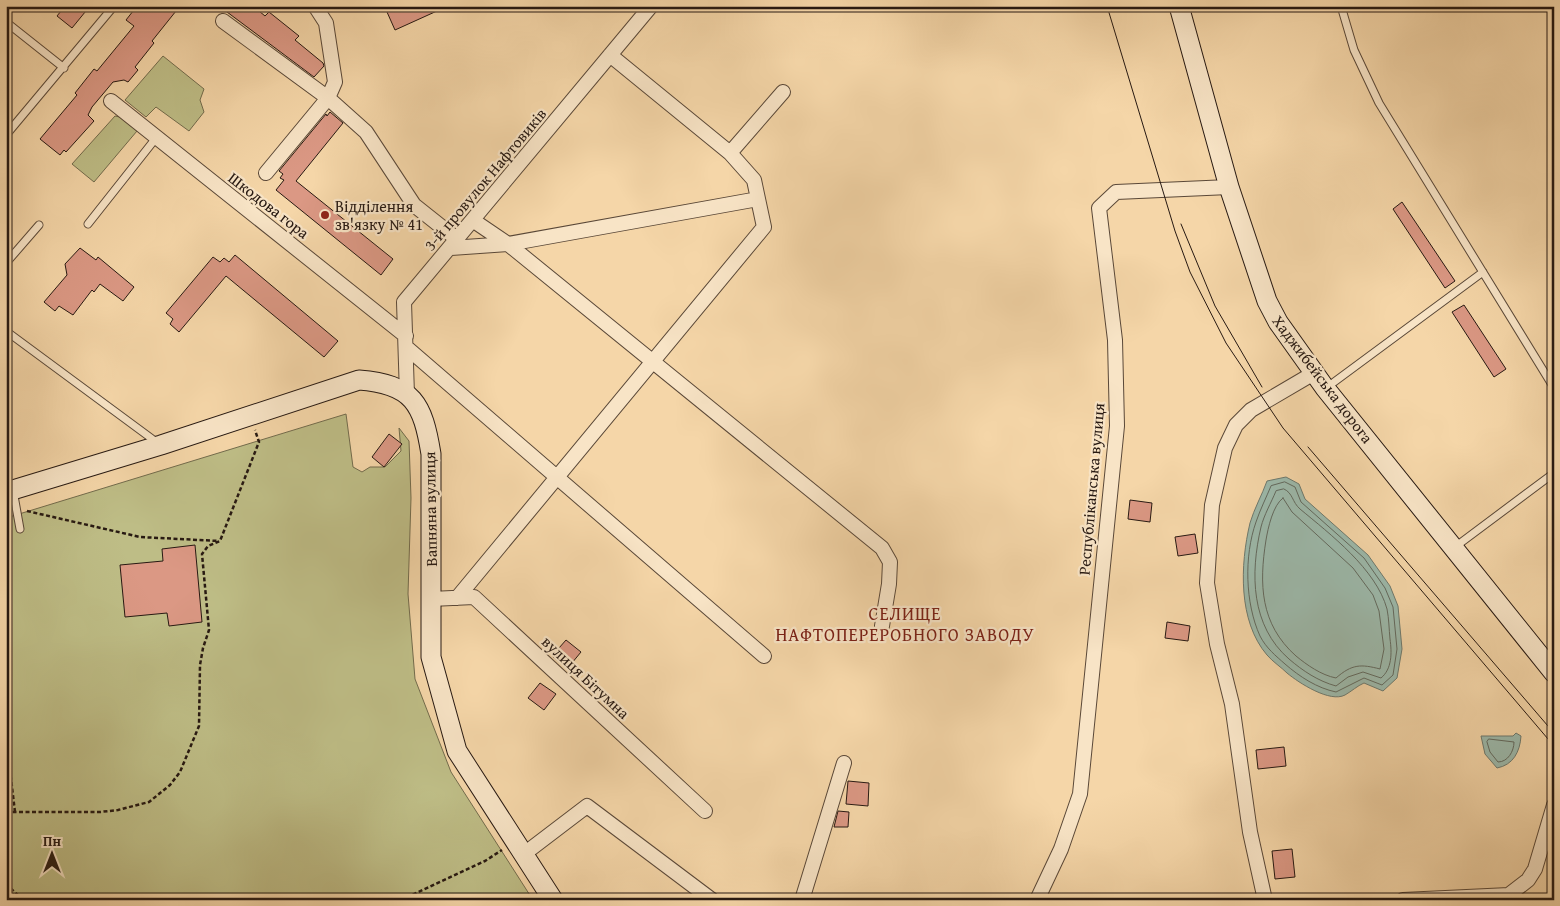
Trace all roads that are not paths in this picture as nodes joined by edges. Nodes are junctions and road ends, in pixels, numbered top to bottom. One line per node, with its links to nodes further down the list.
1 (114, 6): 9 (lane)
2 (315, 6): 11 (street)
3 (651, 6): 8 (street, 3-й провулок Нафтовиків)
4 (1179, 6): 17 (street, Хаджибейська дорога)
5 (1341, 6): 25 (lane)
6 (223, 21): 11 (street)
7 (6, 22): 9 (lane)
8 (610, 55): 15 (street); 19 (street, 3-й провулок Нафтовиків)
9 (64, 68): 13 (lane)
10 (783, 92): 15 (street)
11 (328, 98): 16 (street); 22 (street)
12 (111, 101): 14 (street, Шкодова гора)
13 (6, 135)
14 (156, 138): 20 (lane); 27 (street, Шкодова гора)
15 (730, 153): 18 (street)
16 (266, 173)
17 (1229, 187): 29 (street, Хаджибейська дорога); 48 (street, Республіканська вулиця)
18 (758, 199): 23 (street); 28 (street)
19 (474, 221): 22 (street, 3-й провулок Нафтовиків); 23 (street)
20 (88, 224)
21 (40, 225): 24 (lane)
22 (454, 244): 23 (street); 27 (street, 3-й провулок Нафтовиків)
23 (508, 244): 28 (street)
24 (6, 264)
25 (1483, 272): 29 (lane); 30 (lane)
26 (6, 332): 32 (lane)
27 (406, 342): 31 (street, 3-й провулок Нафтовиків); 34 (street, Шкодова гора)
28 (652, 362): 34 (street); 40 (street)
29 (1320, 380): 37 (street, Хаджибейська дорога); 52 (street)
30 (1554, 388)
31 (407, 394): 32 (street); 39 (street, Вапняна вулиця)
32 (161, 445): 35 (street)
33 (1554, 473): 37 (lane)
34 (557, 476): 38 (street); 41 (street, Шкодова гора)
35 (10, 491): 36 (lane)
36 (20, 529)
37 (1455, 547): 42 (street, Хаджибейська дорога)
38 (457, 598): 39 (street, вулиця Бітумна); 45 (street, вулиця Бітумна)
39 (431, 599): 46 (street, Вапняна вулиця)
40 (882, 626)
41 (764, 656)
42 (1554, 673)
43 (844, 763): 51 (street)
44 (1554, 805): 47 (street)
45 (706, 811)
46 (520, 847): 49 (street, Вапняна вулиця); 50 (street)
47 (1505, 897): 53 (street)
48 (1043, 899)
49 (553, 900)
50 (712, 900)
51 (802, 900)
52 (1264, 900)
53 (1403, 900)

